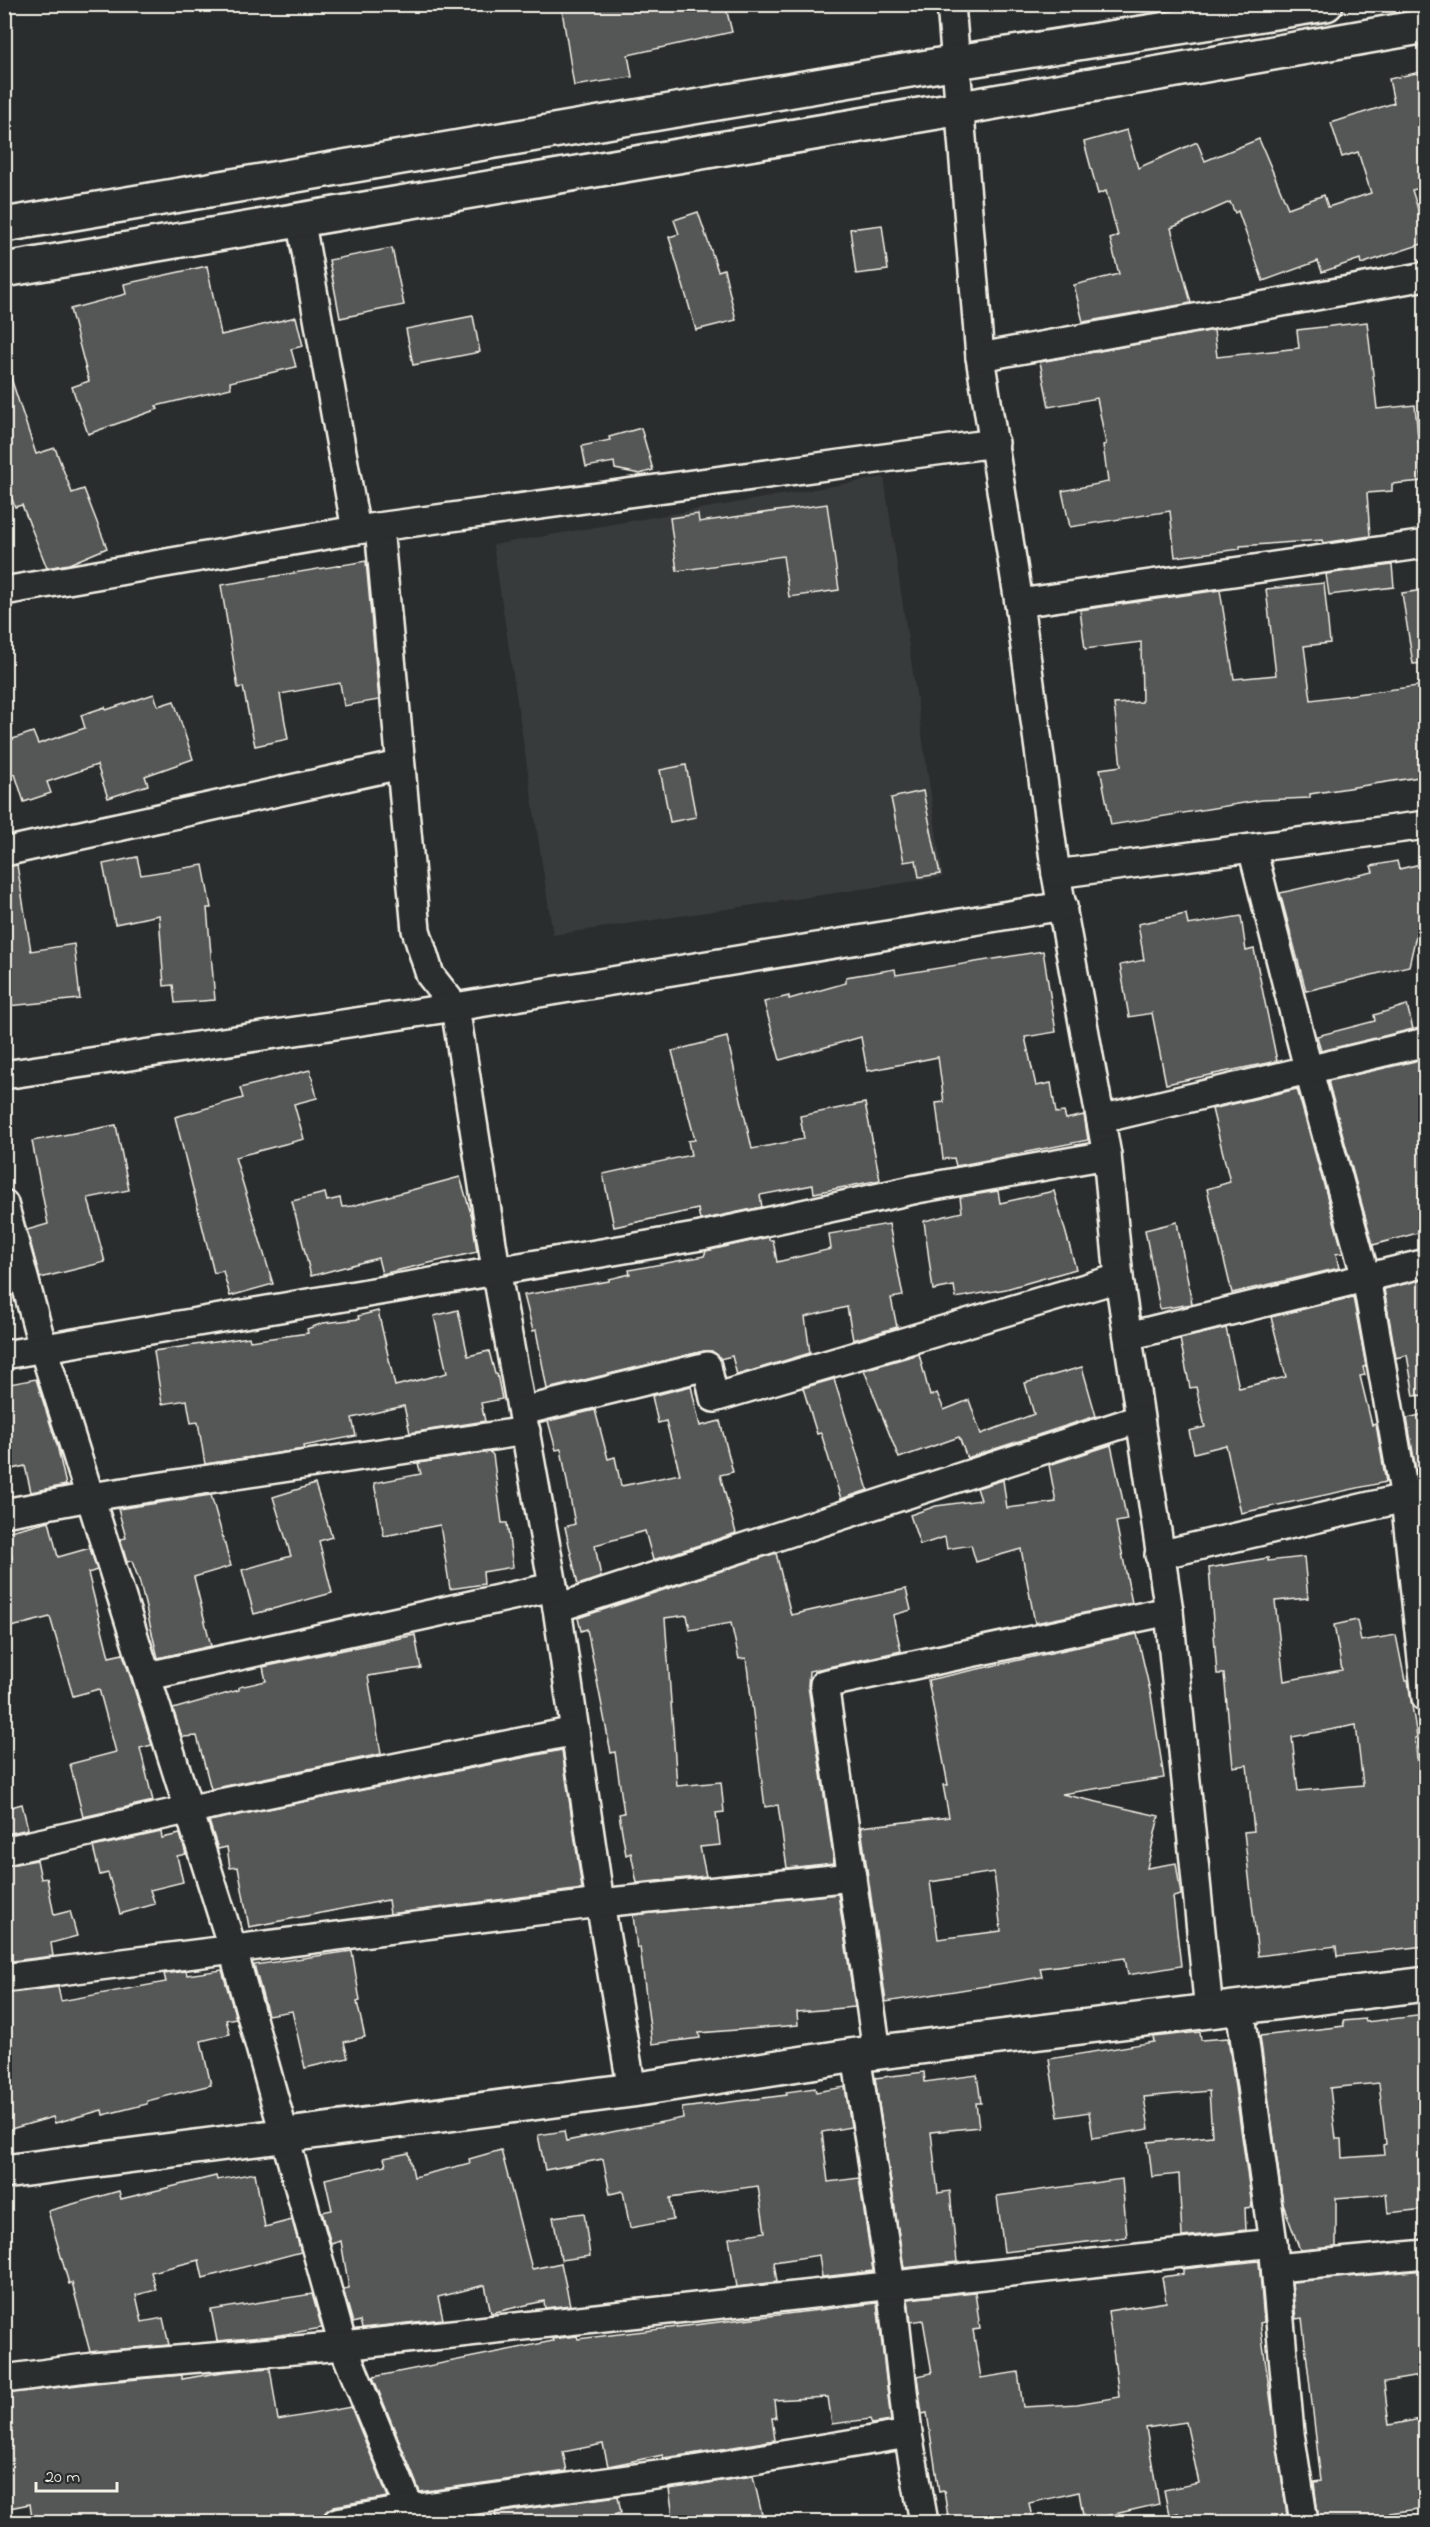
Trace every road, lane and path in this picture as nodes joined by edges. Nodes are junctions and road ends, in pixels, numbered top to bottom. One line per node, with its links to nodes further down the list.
1 (951, 4): 4 (street)
2 (1326, 4): 4 (street)
3 (1425, 26): 5 (street)
4 (957, 62): 5 (street); 7 (street)
5 (961, 108): 6 (street); 10 (street)
6 (300, 218): 8 (street); 12 (street)
7 (4, 225)
8 (4, 270)
9 (1425, 276): 10 (street)
10 (980, 357): 11 (street)
11 (995, 443): 12 (street); 15 (street)
12 (368, 529): 14 (street); 16 (street)
13 (1425, 544): 15 (street)
14 (4, 591)
15 (1019, 603): 20 (street)
16 (400, 765): 19 (street); 22 (street)
17 (1425, 825): 18 (street)
18 (1252, 848): 20 (street); 24 (street)
19 (4, 852)
20 (1056, 874): 21 (street)
21 (1064, 906): 22 (street); 26 (street)
22 (455, 1007): 25 (street); 30 (street)
23 (1425, 1042): 24 (street)
24 (1309, 1072): 26 (street); 32 (street)
25 (4, 1075)
26 (1101, 1119): 27 (street)
27 (1107, 1155): 30 (street); 31 (street)
28 (4, 1203): 34 (street)
29 (1425, 1263): 32 (street)
30 (496, 1269): 34 (street); 37 (street)
31 (1119, 1278): 33 (street); 37 (street)
32 (1366, 1278): 33 (street); 38 (street)
33 (1128, 1336): 36 (street)
34 (43, 1348): 35 (street); 39 (street)
35 (4, 1355)
36 (1139, 1419): 41 (street); 42 (street)
37 (524, 1421): 39 (street); 42 (street)
38 (1415, 1495): 41 (street); 45 (street)
39 (90, 1497): 40 (street); 44 (street)
40 (4, 1513)
41 (1159, 1555): 43 (street)
42 (555, 1598): 44 (street); 46 (street)
43 (1169, 1611): 49 (street); 54 (street)
44 (148, 1676): 47 (street)
45 (1425, 1698)
46 (575, 1731): 47 (street); 50 (street)
47 (190, 1809): 48 (street); 51 (street)
48 (4, 1851)
49 (852, 1877): 50 (street); 55 (street)
50 (600, 1903): 51 (street); 56 (street)
51 (233, 1950): 52 (street); 57 (street)
52 (4, 1978)
53 (1425, 1984): 54 (street)
54 (1225, 2009): 55 (street); 60 (street)
55 (866, 2054): 56 (street); 61 (street)
56 (632, 2090): 57 (street)
57 (287, 2137): 58 (street); 62 (street)
58 (4, 2172)
59 (1425, 2254): 60 (street)
60 (1275, 2255): 61 (street); 68 (street)
61 (891, 2285): 62 (street); 64 (street)
62 (343, 2346): 63 (street); 65 (street)
63 (4, 2379)
64 (908, 2434): 65 (street); 67 (street)
65 (412, 2516): 66 (street)
66 (337, 2523)
67 (924, 2523)
68 (1304, 2523)

